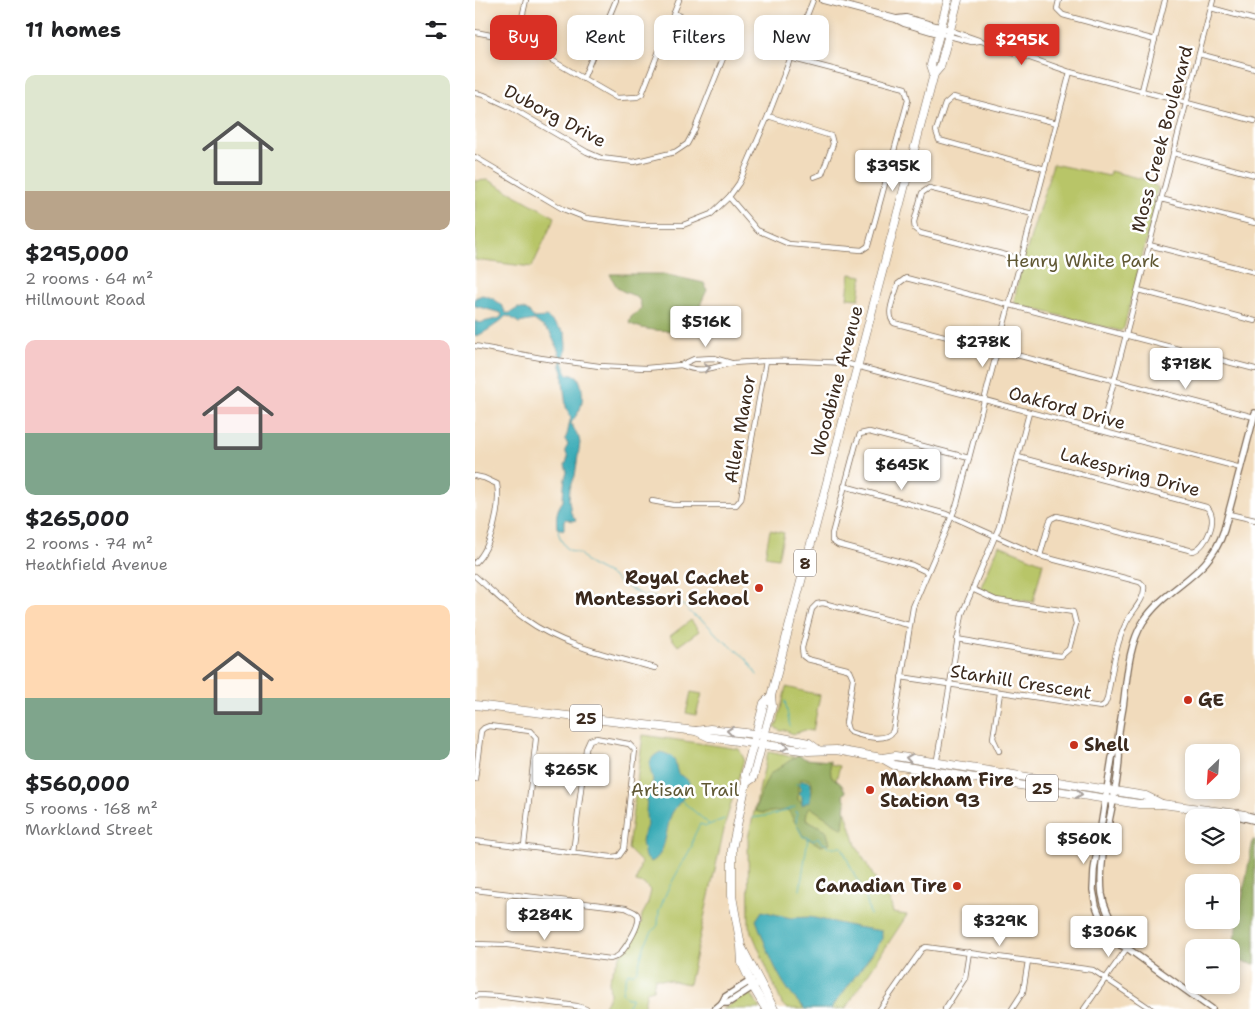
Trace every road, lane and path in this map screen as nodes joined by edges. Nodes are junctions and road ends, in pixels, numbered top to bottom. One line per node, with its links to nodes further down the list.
1 (526, 0): 13 (street)
2 (616, 0): 28 (street)
3 (679, 0): 12 (street)
4 (813, 0): 14 (street)
5 (823, 0): 16 (main road)
6 (948, 0): 16 (main road, Woodbine Avenue / 8)
7 (958, 0): 18 (main road, Woodbine Avenue / 8)
8 (1059, 0): 20 (street)
9 (1165, 0): 20 (street)
10 (1213, 0): 11 (street, Moss Creek Boulevard)
11 (1211, 8): 15 (street); 21 (street, Moss Creek Boulevard)
12 (674, 13): 28 (street); 30 (street, Duborg Drive)
13 (523, 15)
14 (807, 15)
15 (1255, 20)
16 (939, 30): 18 (main road); 27 (main road, Woodbine Avenue / 8)
17 (475, 32): 19 (street)
18 (949, 33): 26 (street); 27 (main road, Woodbine Avenue / 8)
19 (490, 35)
20 (1155, 40): 29 (street)
21 (1199, 54): 25 (street); 31 (street, Moss Creek Boulevard)
22 (551, 60): 28 (street)
23 (789, 60): 32 (street)
24 (798, 60): 40 (street)
25 (1255, 69)
26 (1071, 72): 29 (street); 34 (street)
27 (934, 74): 56 (main road, Woodbine Avenue / 8)
28 (583, 79)
29 (1142, 90): 31 (street)
30 (475, 93)
31 (1187, 102): 33 (street); 35 (street, Moss Creek Boulevard)
32 (768, 116): 39 (street); 40 (street)
33 (1254, 120)
34 (1057, 123): 37 (street); 37 (street)
35 (1173, 153): 38 (street); 41 (street, Moss Creek Boulevard)
36 (475, 157): 40 (street)
37 (1045, 169): 42 (street)
38 (1255, 174)
39 (814, 177)
40 (729, 197)
41 (1161, 199): 43 (street); 44 (street, Moss Creek Boulevard)
42 (1033, 214): 45 (street); 45 (street)
43 (1255, 223)
44 (1149, 244): 46 (street); 47 (street, Moss Creek Boulevard)
45 (1021, 259): 48 (street)
46 (1255, 272)
47 (1137, 290): 49 (street); 50 (street, Moss Creek Boulevard)
48 (1009, 305): 50 (street); 52 (street); 52 (street)
49 (1255, 321)
50 (1125, 336): 57 (street); 58 (street, Moss Creek Boulevard)
51 (475, 346): 55 (street)
52 (997, 351): 58 (street); 59 (street)
53 (766, 361): 54 (street, Oakford Drive); 56 (street, Oakford Drive); 68 (street, Allen Manor)
54 (732, 363): 55 (street, one-way to 54); 55 (street)
55 (681, 365)
56 (857, 366): 59 (street, Oakford Drive); 86 (main road, Woodbine Avenue / 8)
57 (1255, 369)
58 (1113, 381): 61 (street); 62 (street, Moss Creek Boulevard)
59 (983, 400): 60 (street, Oakford Drive); 64 (street)
60 (1029, 412): 62 (street, Oakford Drive); 63 (street)
61 (1254, 415): 65 (street)
62 (1101, 431): 65 (street, Oakford Drive)
63 (1018, 457): 72 (street); 73 (street, Lakespring Drive)
64 (969, 458): 67 (street); 70 (street)
65 (1241, 468): 69 (street)
66 (475, 476): 74 (street)
67 (844, 486): 70 (street, Starhill Crescent); 75 (street)
68 (652, 501)
69 (1229, 514): 71 (street); 92 (street)
70 (952, 517): 72 (street, Starhill Crescent); 75 (street)
71 (1255, 520)
72 (995, 536): 73 (street, Starhill Crescent); 77 (street)
73 (1040, 556): 83 (street, Starhill Crescent)
74 (475, 563)
75 (927, 572): 78 (street)
76 (475, 576): 80 (street)
77 (972, 589): 79 (street); 79 (street)
78 (909, 625): 81 (street); 81 (street)
79 (957, 640): 82 (street)
80 (655, 668)
81 (901, 677): 82 (street, Starhill Crescent)
82 (950, 685): 83 (street, Starhill Crescent); 90 (street)
83 (1000, 693): 89 (street)
84 (475, 705): 85 (main road, 25)
85 (696, 731): 86 (main road, 25, one-way to 85); 87 (main road, 25)
86 (760, 734): 87 (main road, Woodbine Avenue / 8); 88 (main road, 25)
87 (758, 744): 88 (main road, 25, one-way to 88); 105 (main road, Woodbine Avenue / 8)
88 (817, 749): 90 (main road, 25)
89 (999, 751)
90 (935, 767): 92 (main road, 25)
91 (475, 779): 97 (street)
92 (1110, 795): 93 (main road, 25); 101 (street)
93 (1197, 809)
94 (1240, 815): 95 (highway)
95 (1255, 818)
96 (475, 841): 97 (street)
97 (524, 846): 98 (street)
98 (573, 853): 98 (street)
99 (475, 890): 100 (street)
100 (475, 944)
101 (1127, 948): 104 (street); 116 (street)
102 (969, 952): 103 (street); 111 (street); 112 (street)
103 (1028, 961): 104 (street); 113 (street)
104 (1106, 978): 114 (street); 115 (street)
105 (754, 982): 108 (street); 109 (main road, Woodbine Avenue / 8); 110 (main road, Woodbine Avenue / 8)
106 (475, 996): 107 (street)
107 (586, 1009)
108 (715, 1009)
109 (766, 1009)
110 (774, 1009)
111 (880, 1009)
112 (945, 1009)
113 (1012, 1009)
114 (1084, 1009)
115 (1151, 1009)
116 (1212, 1009)

